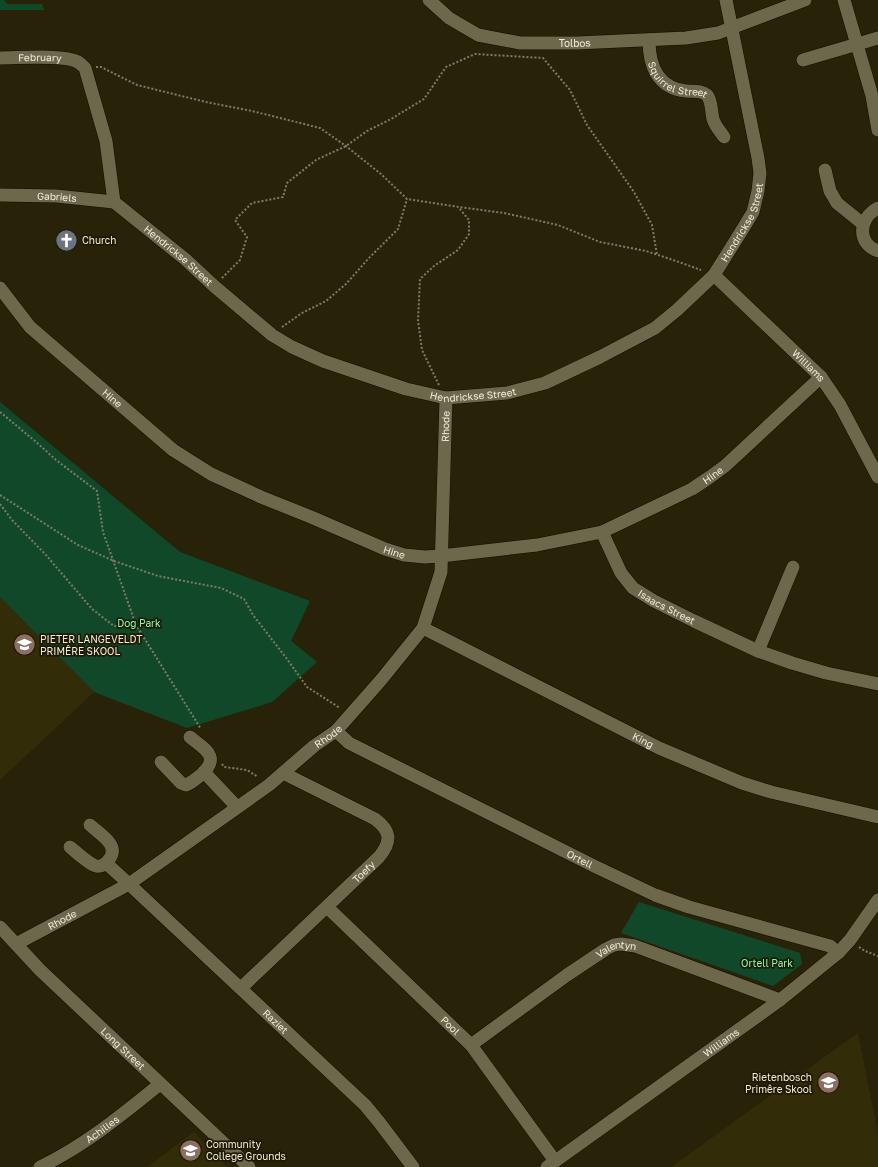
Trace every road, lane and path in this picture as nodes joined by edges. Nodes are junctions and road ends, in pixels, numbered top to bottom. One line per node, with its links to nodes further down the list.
1 (429, 0): 7 (street, Tolbos)
2 (726, 0): 5 (street, Hendrickse Street)
3 (805, 0): 5 (street, Tolbos)
4 (844, 0): 8 (street)
5 (732, 27): 7 (street, Tolbos); 25 (street, Hendrickse Street)
6 (878, 38): 8 (street)
7 (649, 40): 14 (street, Squirrel Street)
8 (857, 44): 10 (street); 12 (street)
9 (0, 58): 11 (street, February)
10 (802, 60)
11 (82, 65): 15 (path); 19 (street)
12 (875, 94): 13 (street)
13 (878, 130)
14 (724, 137)
15 (346, 146): 18 (path); 24 (path); 26 (path)
16 (825, 170): 22 (street)
17 (0, 195): 19 (street, Gabriels)
18 (407, 199): 20 (path); 28 (path)
19 (114, 202): 26 (street, Hendrickse Street)
20 (459, 207): 24 (path); 30 (path)
21 (878, 208): 22 (street)
22 (863, 224): 23 (street)
23 (878, 251)
24 (657, 255): 25 (path)
25 (714, 275): 29 (street, Williams); 30 (street, Hendrickse Street)
26 (214, 286): 28 (street, Hendrickse Street)
27 (0, 288): 36 (street, Hine)
28 (272, 335): 30 (street, Hendrickse Street)
29 (821, 378): 32 (street, Williams); 35 (street, Hine)
30 (446, 398): 36 (street, Rhode)
31 (0, 412): 37 (path)
32 (878, 477)
33 (0, 495): 37 (path)
34 (0, 504): 39 (path)
35 (602, 532): 36 (street, Hine); 41 (street, Isaacs Street)
36 (441, 556): 40 (street, Rhode)
37 (114, 561): 39 (path); 43 (path)
38 (793, 567): 41 (street)
39 (136, 625): 45 (path)
40 (422, 628): 43 (street, Rhode); 53 (street, King)
41 (758, 651): 42 (street, Isaacs Street)
42 (878, 684)
43 (350, 714): 44 (street, Rhode)
44 (336, 730): 50 (street, Rhode); 63 (street, Ortell)
45 (204, 733)
46 (190, 737): 49 (street)
47 (221, 761): 51 (path)
48 (161, 762): 49 (street)
49 (204, 772): 52 (street)
50 (283, 773): 51 (street, Rhode); 59 (street, Toefy)
51 (269, 785): 52 (street, Rhode)
52 (237, 808): 57 (street, Rhode)
53 (878, 817)
54 (90, 825): 56 (street)
55 (70, 847): 56 (street)
56 (106, 863): 57 (street, Raziet)
57 (129, 884): 62 (street, Rhode); 65 (street, Raziet)
58 (878, 900): 61 (street, Williams)
59 (327, 907): 65 (street, Toefy); 67 (street, Pool)
60 (0, 927): 62 (street, Long Street)
61 (850, 940): 63 (street, Williams); 64 (path)
62 (16, 944): 68 (street, Long Street)
63 (838, 954): 66 (street, Williams)
64 (878, 956)
65 (241, 988): 72 (street, Raziet)
66 (780, 1000): 67 (street, Valentyn); 69 (street, Williams)
67 (472, 1044): 69 (street, Pool)
68 (160, 1084): 70 (street, Achilles); 71 (street, Long Street)
69 (551, 1164)
70 (40, 1167)
71 (249, 1167)
72 (413, 1167)

